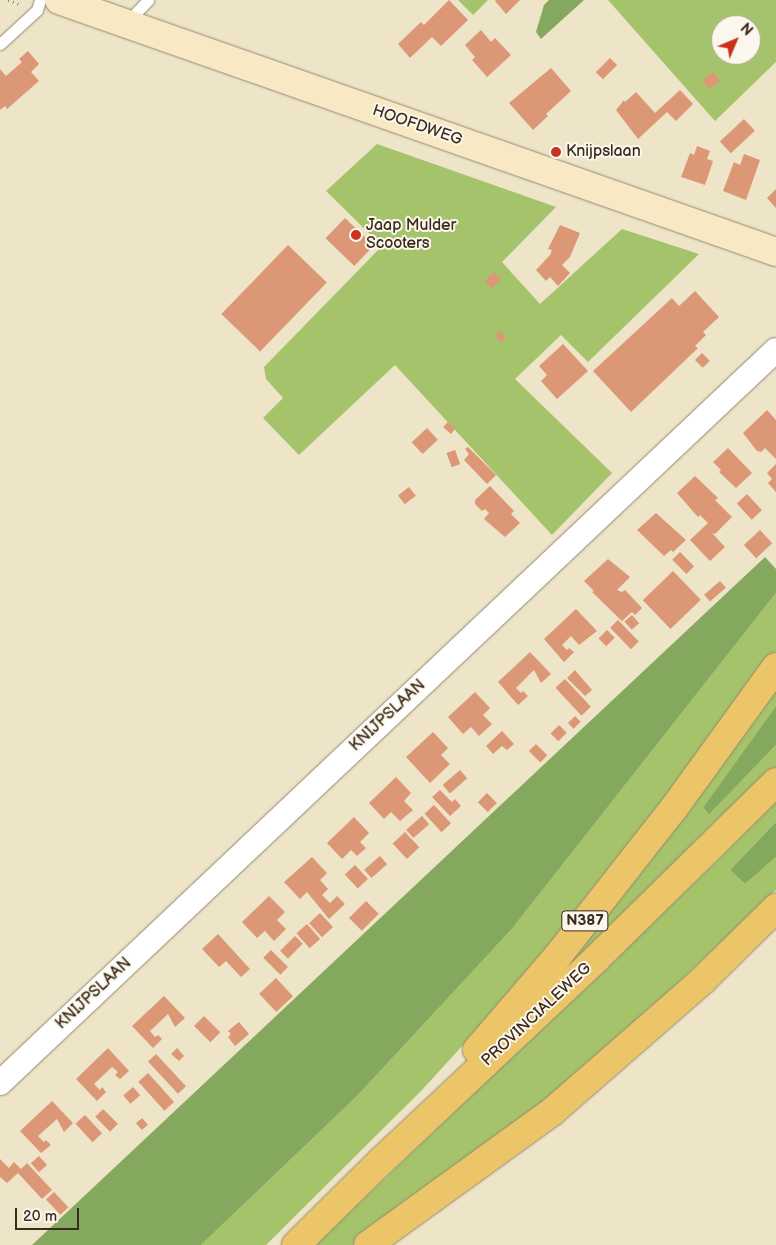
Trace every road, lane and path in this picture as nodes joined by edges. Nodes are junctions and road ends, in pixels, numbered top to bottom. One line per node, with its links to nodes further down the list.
1 (40, 0): 5 (lane)
2 (58, 0): 4 (main road, HOOFDWEG)
3 (148, 0): 4 (lane)
4 (126, 22): 6 (main road, HOOFDWEG)
5 (0, 44)
6 (776, 252)
7 (776, 350): 11 (street, KNIJPSLAAN)
8 (776, 667): 12 (highway, N387)
9 (776, 782): 12 (highway, PROVINCIALEWEG / N387)
10 (776, 908): 14 (highway)
11 (0, 1083)
12 (379, 1163): 13 (highway, PROVINCIALEWEG / N387)
13 (296, 1245)
14 (368, 1245)

